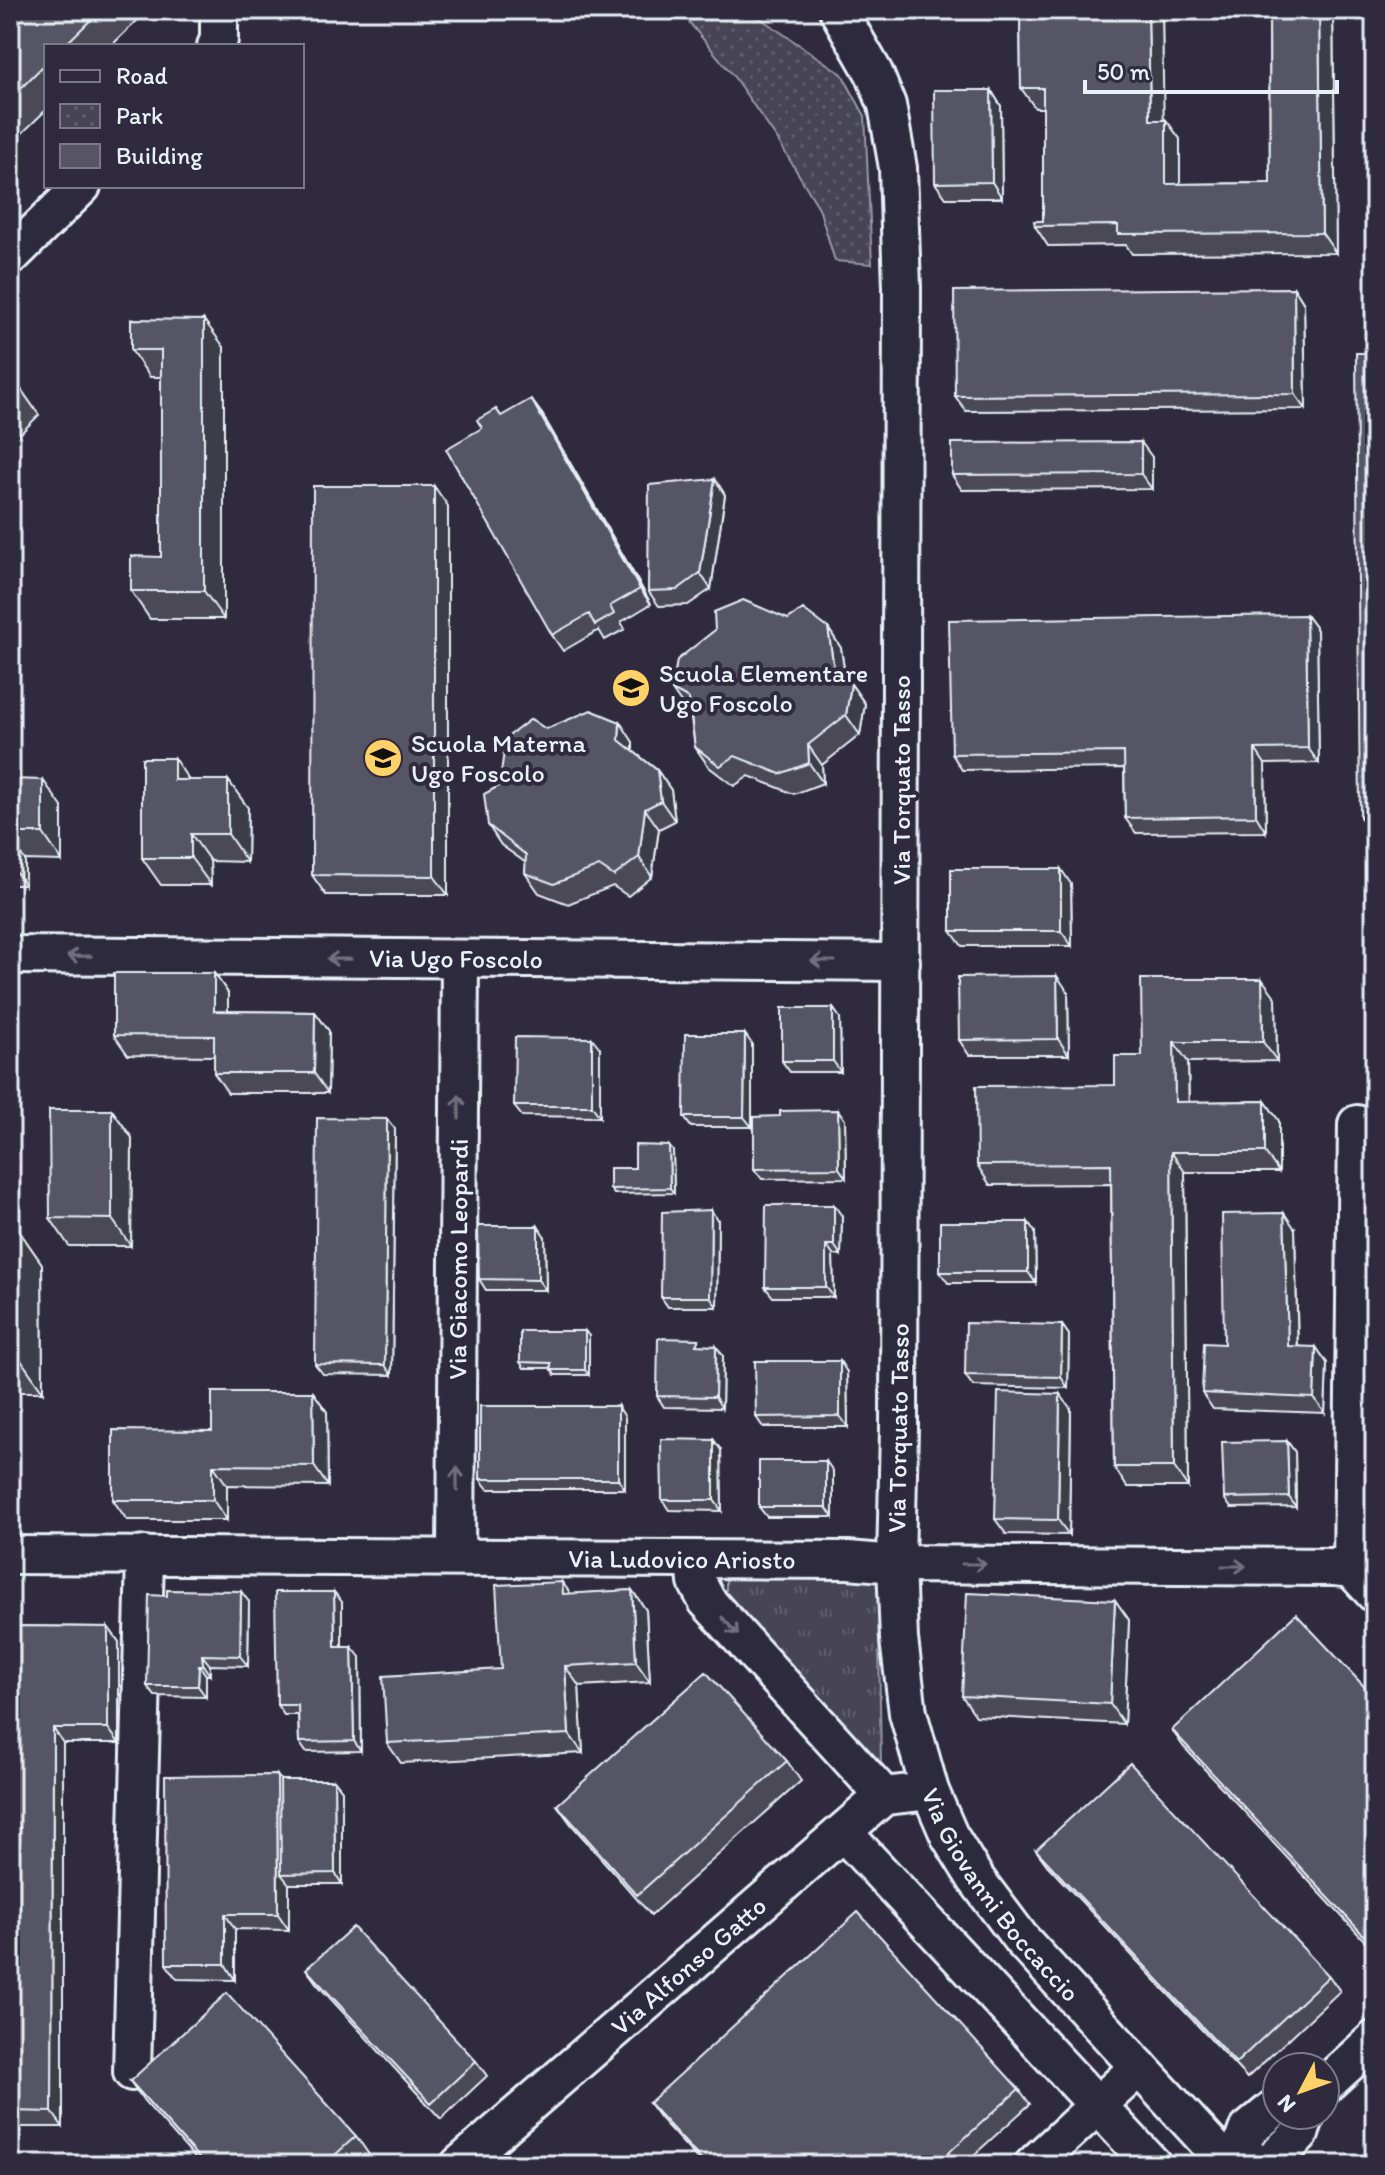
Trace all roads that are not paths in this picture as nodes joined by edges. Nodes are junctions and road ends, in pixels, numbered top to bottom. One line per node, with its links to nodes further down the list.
1 (219, 10): 3 (street)
2 (838, 10): 8 (street, Via Torquato Tasso)
3 (217, 44)
4 (80, 188): 5 (street)
5 (12, 252)
6 (10, 955): 7 (street, Via Ugo Foscolo, one-way to 6)
7 (460, 960): 8 (street, Via Ugo Foscolo, one-way to 7); 12 (street, Via Giacomo Leopardi, one-way to 7)
8 (901, 962): 14 (street, Via Torquato Tasso)
9 (1357, 1124): 15 (street)
10 (10, 1555): 11 (street, Via Ludovico Ariosto)
11 (145, 1555): 12 (street, Via Ludovico Ariosto); 22 (street)
12 (456, 1557): 13 (street, Via Ludovico Ariosto)
13 (695, 1560): 14 (street, Via Ludovico Ariosto); 17 (street, Via Giovanni Boccaccio, one-way to 17)
14 (896, 1564): 15 (street, Via Ludovico Ariosto, one-way to 15); 16 (street, Via Giovanni Boccaccio)
15 (1364, 1581)
16 (930, 1791): 17 (street); 20 (street, Via Giovanni Boccaccio)
17 (884, 1796): 18 (street, Via Alfonso Gatto)
18 (843, 1832): 23 (street); 26 (street, Via Alfonso Gatto)
19 (1375, 2039): 21 (street)
20 (1139, 2067): 23 (street); 29 (street, Via Giovanni Boccaccio)
21 (1341, 2070)
22 (132, 2072)
23 (1098, 2106): 27 (street); 28 (street)
24 (1261, 2119): 29 (street)
25 (1301, 2131): 30 (street)
26 (459, 2165)
27 (1033, 2165)
28 (1153, 2165)
29 (1232, 2165)
30 (1250, 2165)

